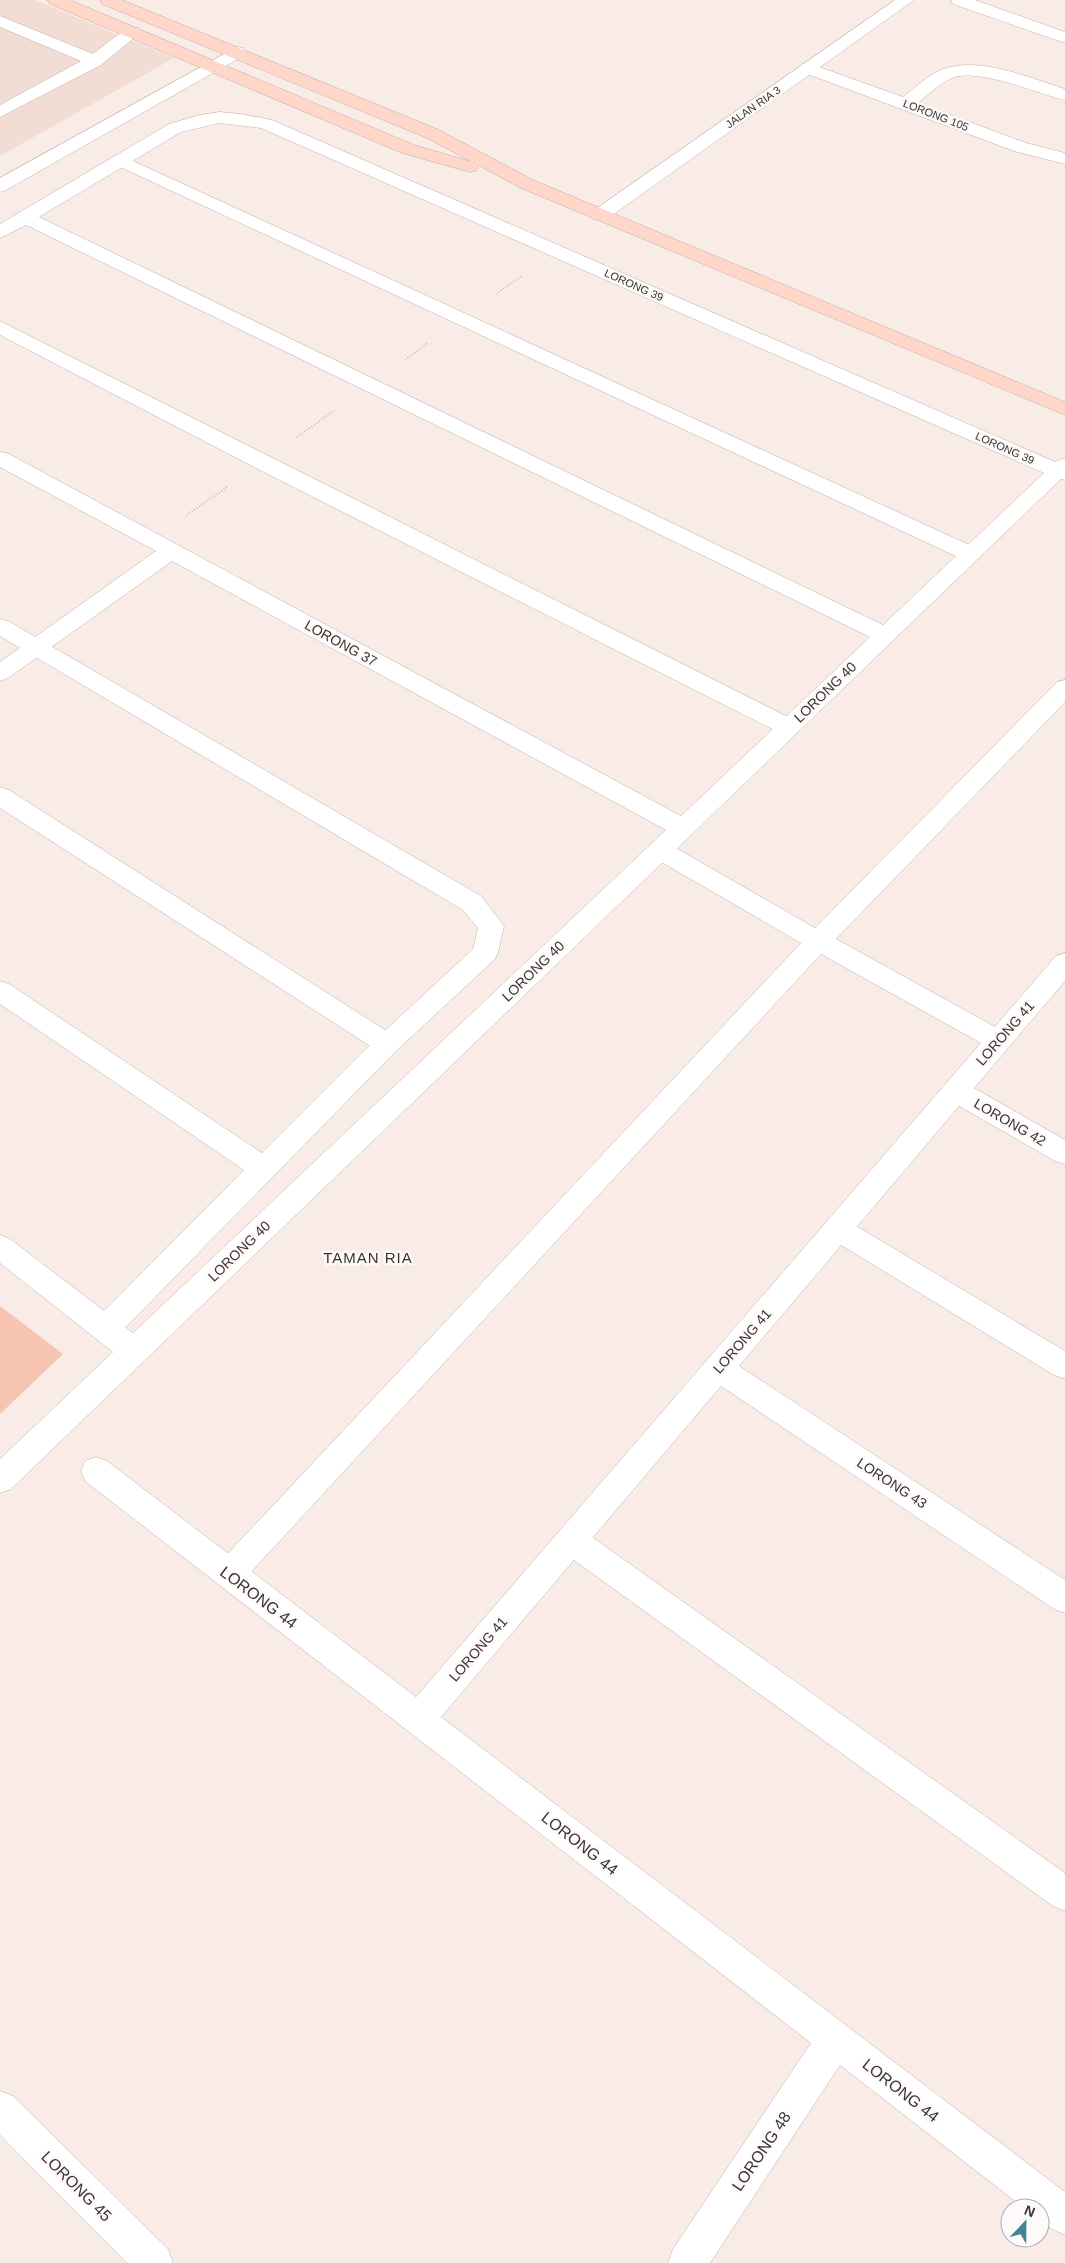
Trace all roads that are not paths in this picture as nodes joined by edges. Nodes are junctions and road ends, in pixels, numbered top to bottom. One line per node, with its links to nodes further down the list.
1 (56, 0): 7 (street)
2 (108, 0): 9 (street)
3 (906, 0): 12 (street, JALAN RIA 3)
4 (959, 0): 5 (street)
5 (980, 3): 8 (street)
6 (0, 22): 10 (street)
7 (133, 32): 10 (street); 11 (street)
8 (1065, 38)
9 (237, 52): 11 (street); 18 (street)
10 (95, 61): 15 (street)
11 (212, 66): 18 (street); 19 (street)
12 (808, 68): 14 (street, LORONG 105); 20 (street, JALAN RIA 3)
13 (1065, 95): 14 (street)
14 (906, 104): 16 (street, LORONG 105)
15 (0, 112)
16 (1065, 159)
17 (120, 160): 21 (street, LORONG 39); 26 (street, LORONG 39); 28 (street)
18 (527, 184): 20 (street)
19 (0, 186)
20 (600, 214): 24 (street)
21 (25, 218): 22 (street, LORONG 39); 30 (street)
22 (0, 232)
23 (0, 327): 34 (street)
24 (1065, 409)
25 (0, 458): 27 (street, LORONG 37)
26 (1062, 470): 28 (street, LORONG 40)
27 (171, 551): 31 (street); 36 (street, LORONG 37)
28 (970, 554): 30 (street, LORONG 40)
29 (0, 626): 31 (street)
30 (885, 635): 34 (street, LORONG 40)
31 (36, 648): 32 (street); 42 (street)
32 (0, 674)
33 (1065, 688): 38 (street)
34 (788, 728): 36 (street, LORONG 40)
35 (0, 796): 42 (street)
36 (683, 828): 37 (street, LORONG 40)
37 (660, 850): 38 (street); 49 (street, LORONG 40)
38 (818, 942): 41 (street); 55 (street)
39 (1065, 963): 41 (street, LORONG 41)
40 (0, 991): 45 (street)
41 (999, 1041): 43 (street, LORONG 41)
42 (387, 1044): 45 (street)
43 (956, 1090): 44 (street, LORONG 42); 46 (street, LORONG 41)
44 (1065, 1153)
45 (264, 1169): 48 (street)
46 (838, 1229): 50 (street); 51 (street, LORONG 41)
47 (0, 1247): 48 (street)
48 (106, 1328): 49 (street)
49 (134, 1351): 53 (street, LORONG 40)
50 (1065, 1366)
51 (718, 1368): 54 (street, LORONG 41); 56 (street, LORONG 43)
52 (96, 1471): 55 (street, LORONG 44)
53 (0, 1479)
54 (571, 1540): 57 (street, LORONG 41); 58 (street)
55 (229, 1574): 57 (street, LORONG 44)
56 (1065, 1598)
57 (418, 1719): 59 (street, LORONG 44)
58 (1065, 1894)
59 (835, 2040): 61 (street, LORONG 44); 63 (street, LORONG 48)
60 (0, 2109): 62 (street, LORONG 45)
61 (1065, 2216)
62 (154, 2263)
63 (687, 2263)

